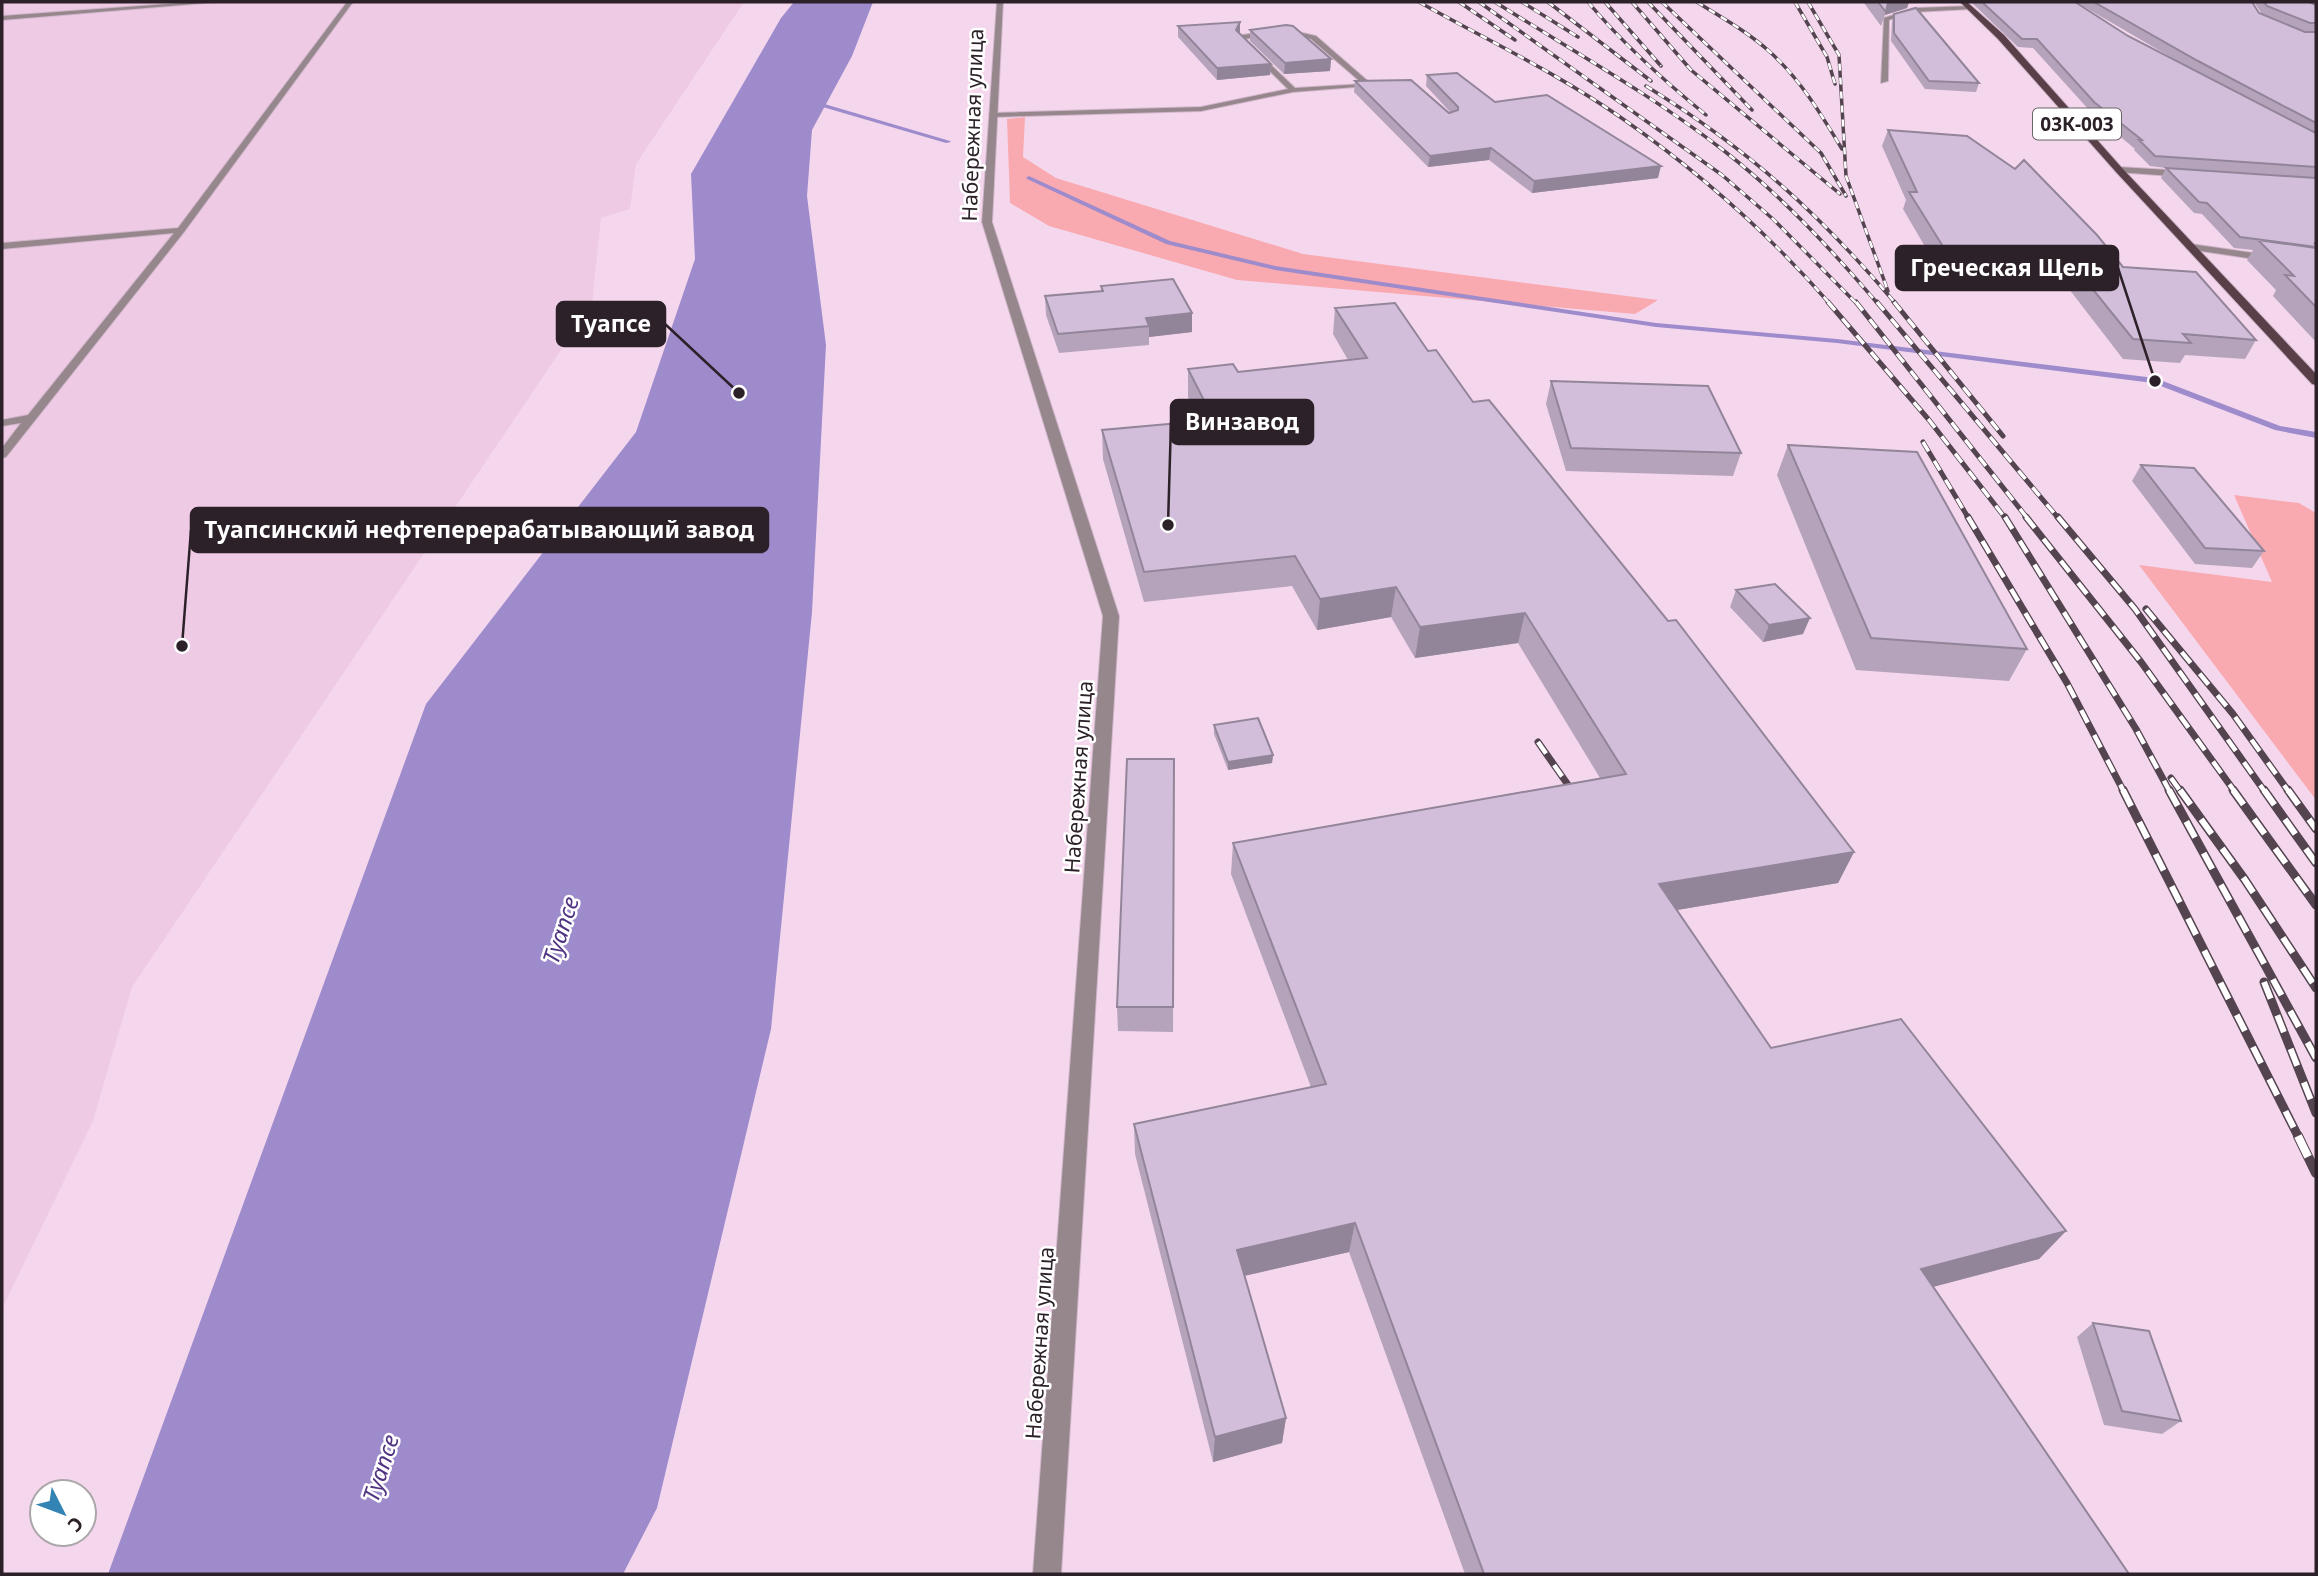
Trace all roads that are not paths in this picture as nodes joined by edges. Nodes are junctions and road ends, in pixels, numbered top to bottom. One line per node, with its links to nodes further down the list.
1 (215, 2): 5 (lane)
2 (350, 2): 13 (lane)
3 (1000, 2): 10 (street, Набережная улица)
4 (1967, 5): 6 (lane); 11 (main road, 03К-003)
5 (2, 18)
6 (1884, 81)
7 (1368, 85): 8 (lane); 9 (lane); 9 (lane)
8 (1391, 85)
9 (1293, 90): 10 (lane)
10 (993, 114): 21 (street, Набережная улица)
11 (2119, 170): 12 (street); 15 (main road, 03К-003)
12 (2198, 175)
13 (181, 230): 14 (lane); 18 (lane)
14 (2, 246)
15 (2191, 247): 16 (street); 17 (main road, 03К-003)
16 (2316, 265)
17 (2316, 381)
18 (32, 418): 19 (lane); 20 (lane)
19 (2, 423)
20 (2, 455)
21 (1047, 1574)

